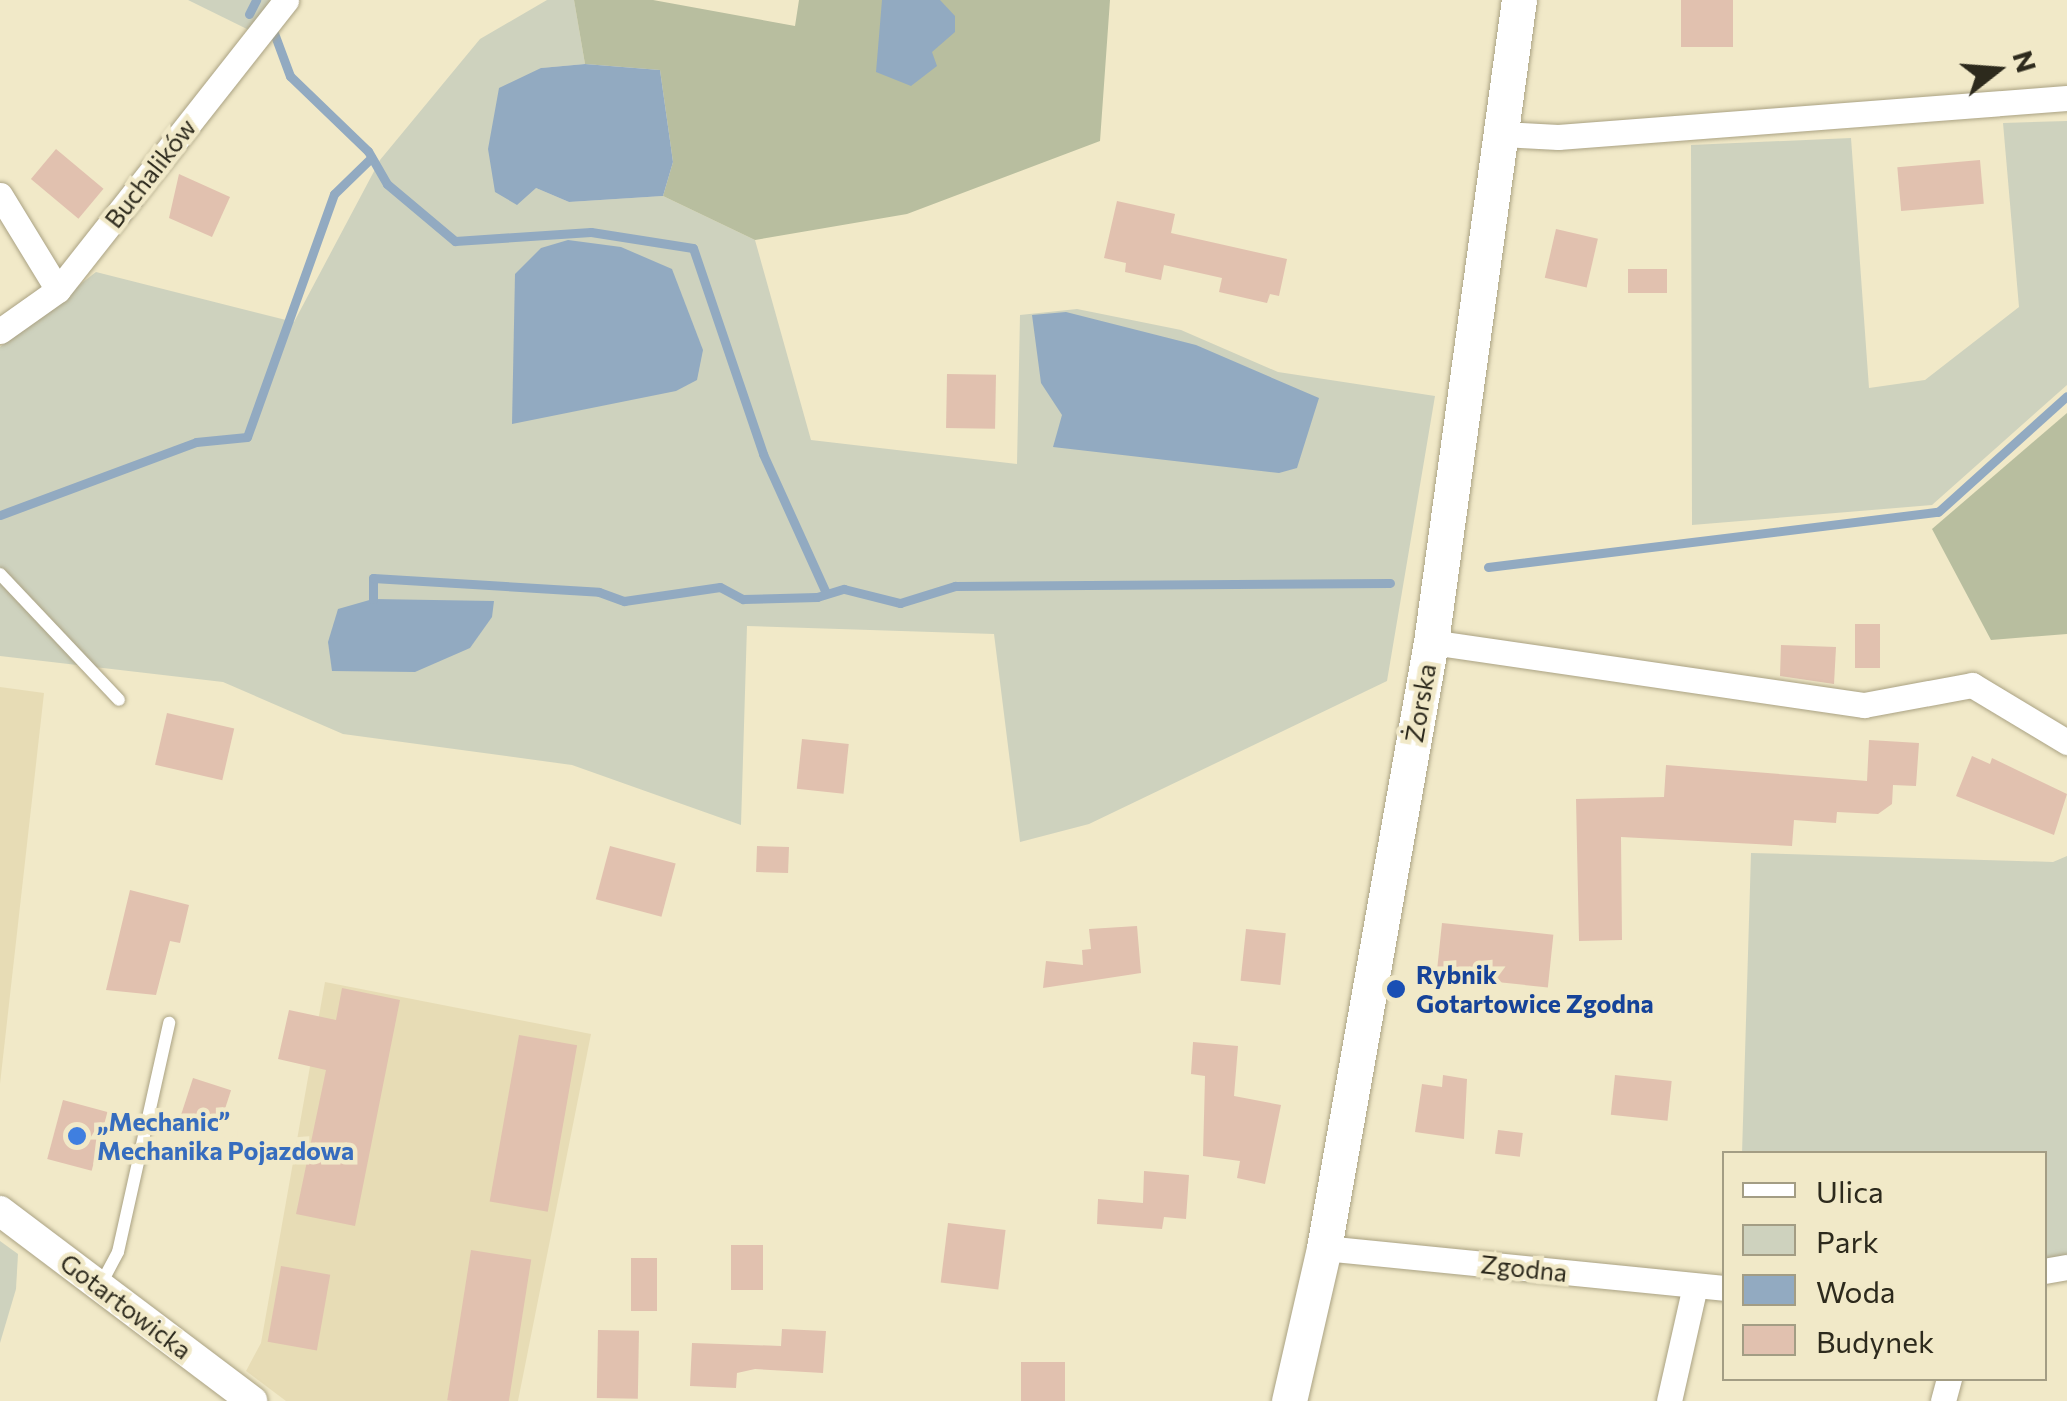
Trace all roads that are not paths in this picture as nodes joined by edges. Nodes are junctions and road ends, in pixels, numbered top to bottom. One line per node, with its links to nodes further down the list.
1 (286, 0): 6 (street, Buchalików)
2 (1519, 0): 4 (main road, Żorska)
3 (2067, 98): 4 (street)
4 (1502, 134): 9 (main road, Żorska)
5 (0, 195): 6 (street)
6 (58, 290): 7 (street, Buchalików)
7 (0, 332)
8 (0, 574): 10 (lane)
9 (1431, 642): 11 (street); 14 (main road, Żorska)
10 (119, 700)
11 (2067, 742)
12 (169, 1023): 15 (lane)
13 (0, 1211): 15 (street, Gotartowicka)
14 (1324, 1248): 16 (street, Zgodna); 19 (main road, Żorska)
15 (100, 1286): 18 (street, Gotartowicka)
16 (1696, 1286): 17 (street, Zgodna); 20 (street)
17 (1722, 1288)
18 (252, 1401)
19 (1289, 1401)
20 (1669, 1401)

